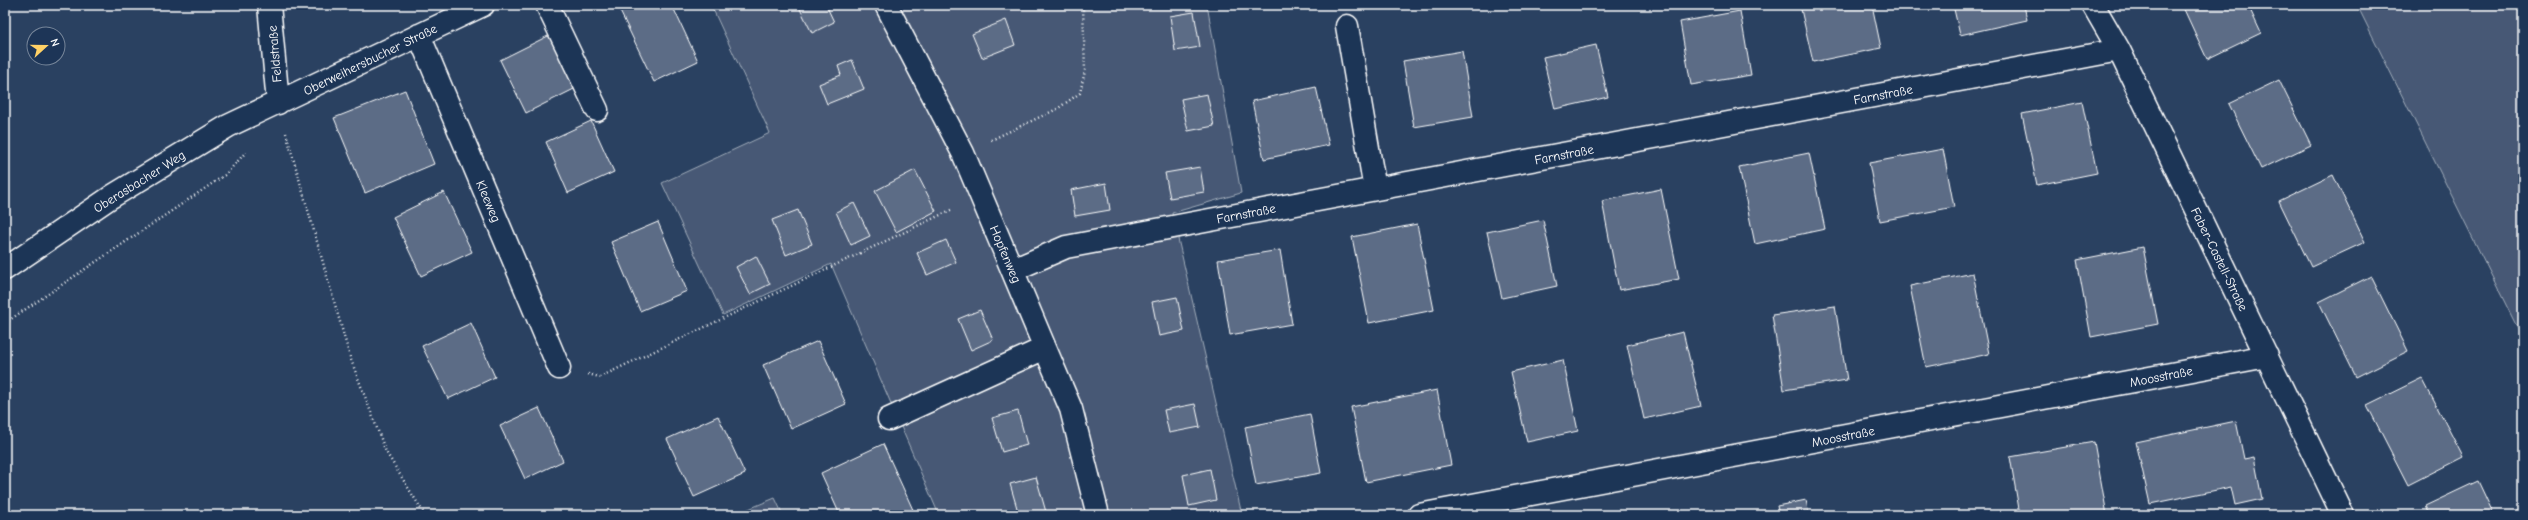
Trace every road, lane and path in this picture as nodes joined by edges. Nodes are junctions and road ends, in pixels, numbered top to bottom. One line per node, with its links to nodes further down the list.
1 (269, 5): 10 (street, Feldstraße)
2 (483, 5): 8 (street, Oberweihersbucher Straße)
3 (547, 5): 11 (street)
4 (886, 5): 12 (street, Hopfenweg)
5 (1083, 5): 12 (path)
6 (2094, 5): 9 (street, Faber-Castell-Straße)
7 (1347, 26): 14 (street)
8 (419, 35): 10 (street, Oberweihersbucher Straße); 21 (street, Kleeweg)
9 (2119, 50): 14 (street, Farnstraße); 20 (street, Faber-Castell-Straße)
10 (278, 104): 16 (street, Oberasbacher Weg); 23 (path)
11 (598, 110)
12 (963, 153): 15 (street, Hopfenweg)
13 (225, 175): 18 (path)
14 (1375, 189): 17 (street, Farnstraße)
15 (981, 196): 17 (street, Hopfenweg); 21 (path)
16 (5, 269)
17 (1013, 270): 19 (street, Hopfenweg)
18 (5, 324)
19 (1046, 348): 22 (street); 24 (street, Hopfenweg)
20 (2267, 356): 25 (street, Moosstraße); 26 (street, Faber-Castell-Straße)
21 (559, 368)
22 (889, 419)
23 (425, 515)
24 (1098, 515)
25 (1419, 515)
26 (2343, 515)

